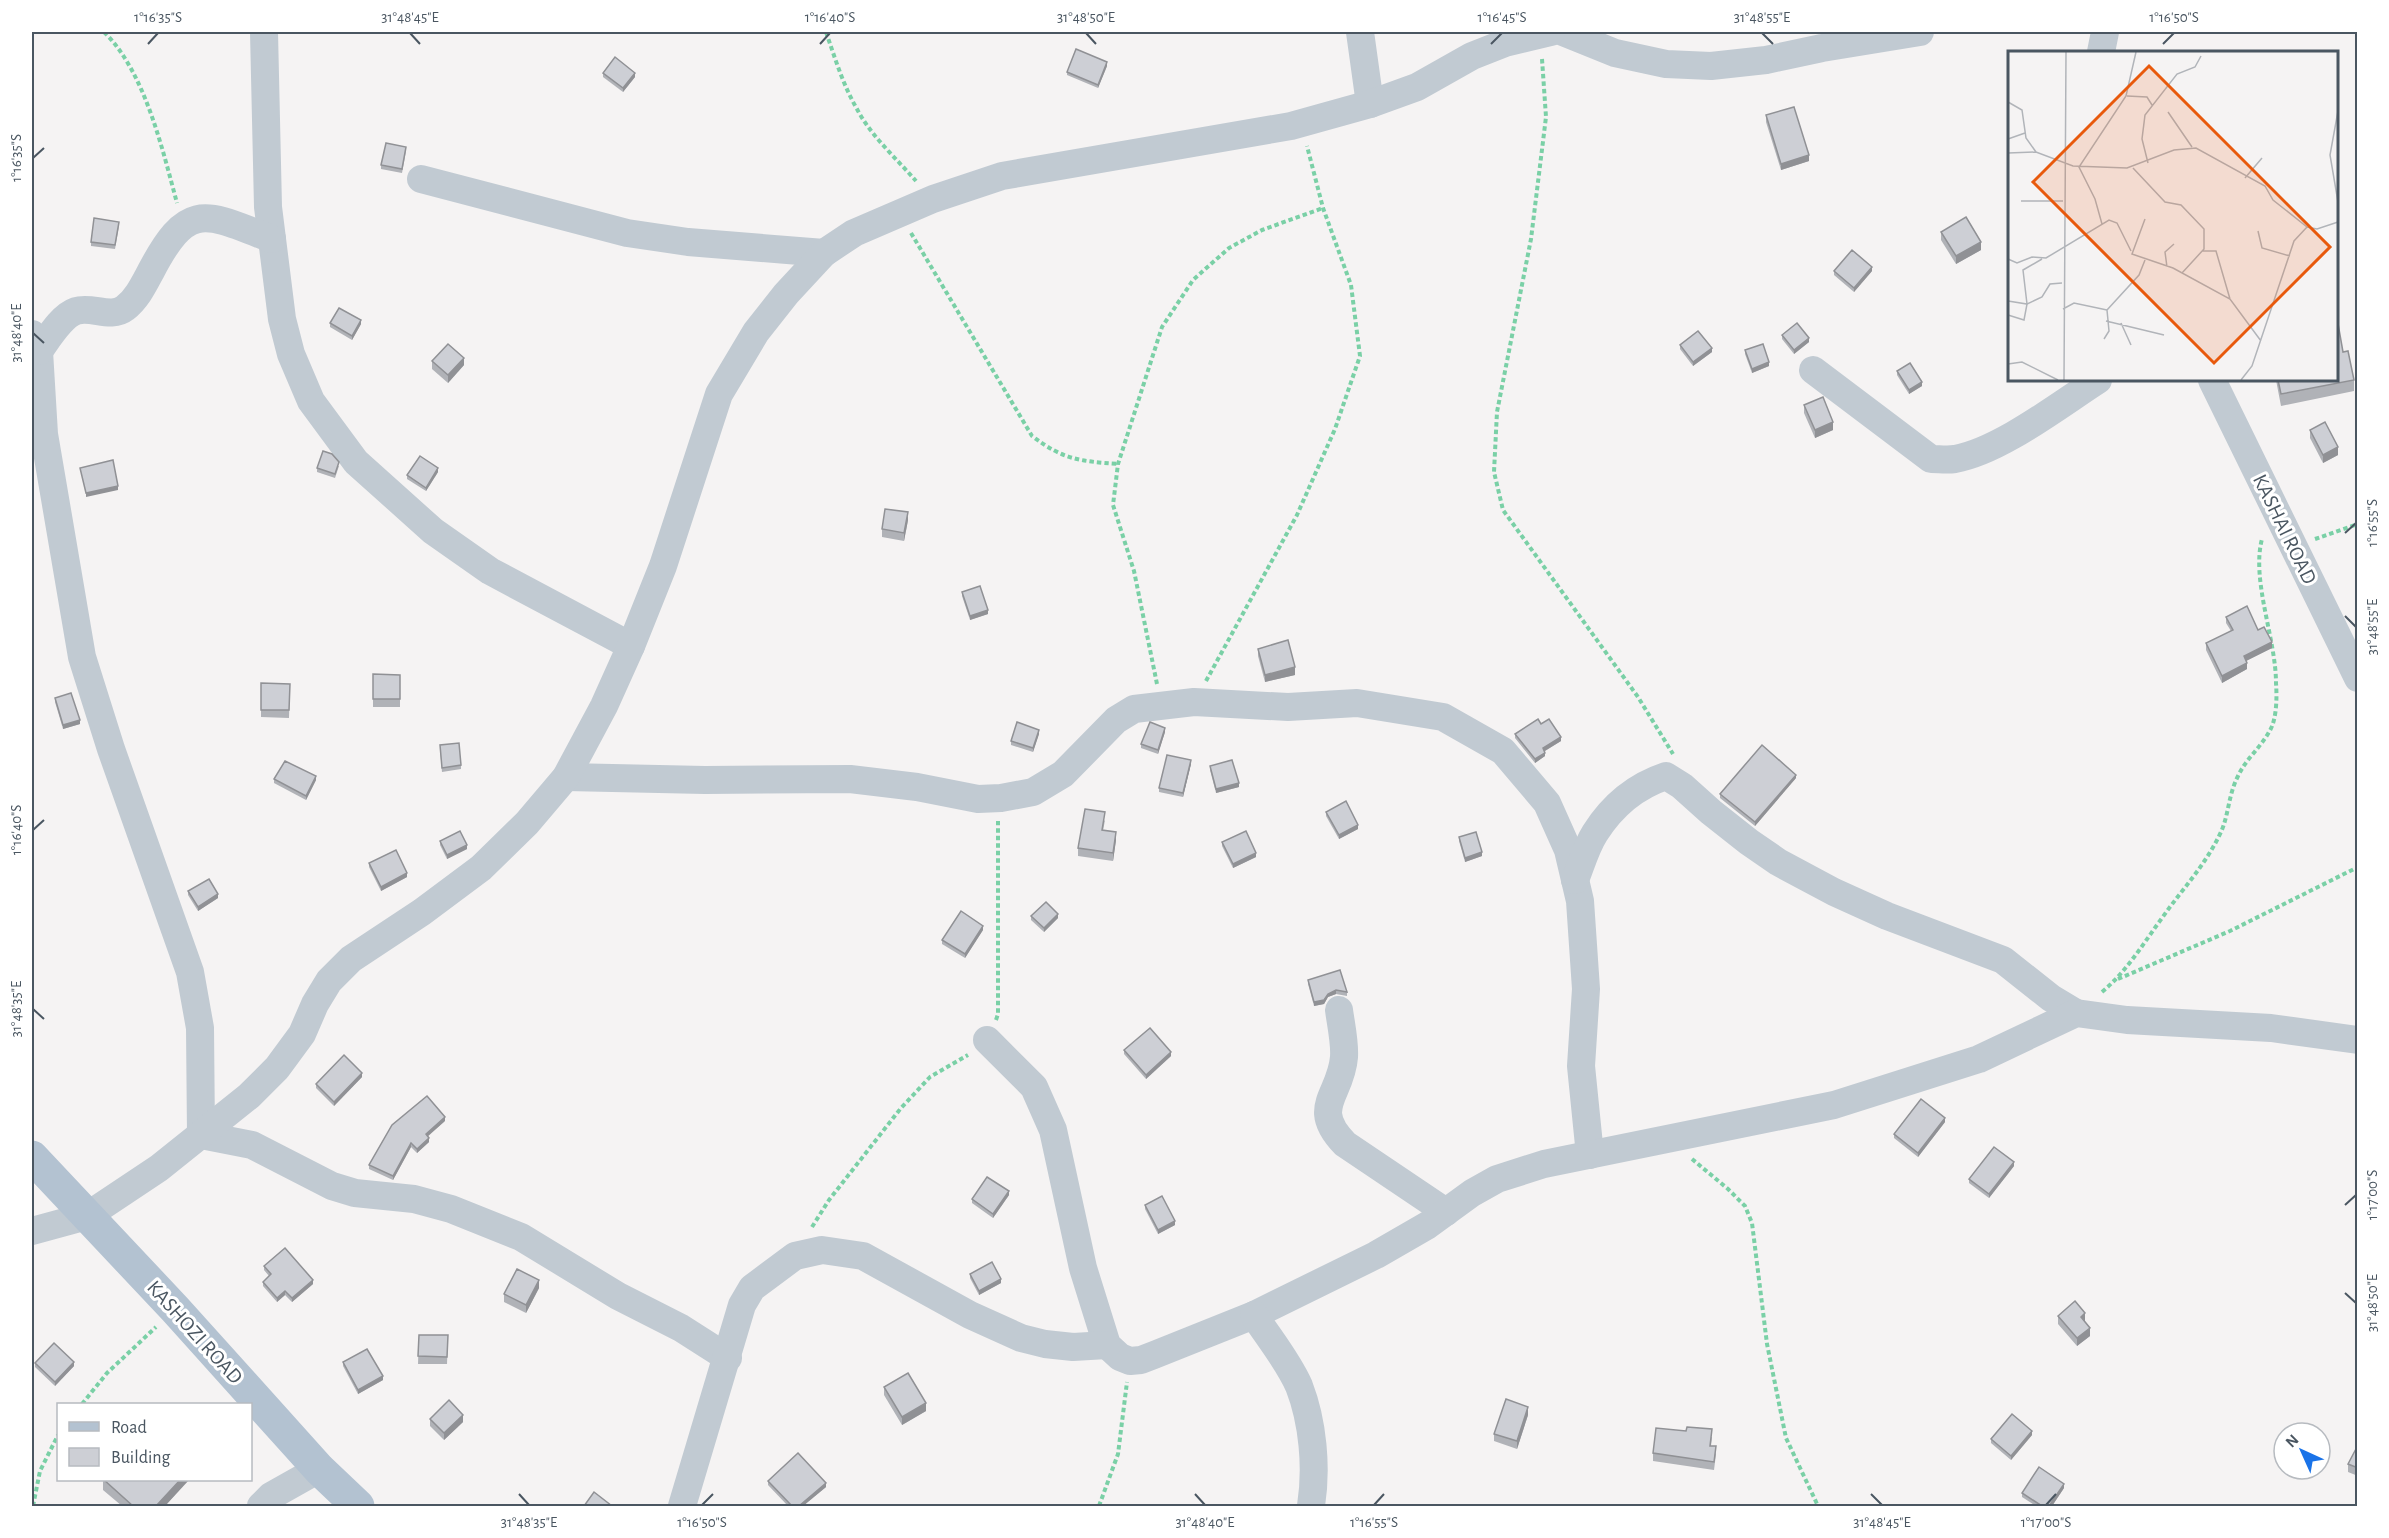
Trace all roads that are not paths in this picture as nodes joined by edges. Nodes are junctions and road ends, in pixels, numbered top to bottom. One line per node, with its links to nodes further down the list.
1 (264, 32): 9 (street)
2 (1360, 32): 7 (street)
3 (1551, 32): 4 (street); 7 (street)
4 (1920, 32)
5 (2105, 32): 6 (street)
6 (2102, 51)
7 (1370, 104): 10 (street)
8 (421, 179): 10 (street)
9 (272, 239): 11 (street); 15 (street)
10 (824, 253): 15 (street)
11 (35, 342): 23 (street)
12 (1813, 370): 13 (street)
13 (2096, 381)
14 (2212, 381): 16 (street, KASHAI ROAD)
15 (631, 646): 17 (street)
16 (2358, 678)
17 (566, 777): 18 (street); 23 (street)
18 (1575, 880): 20 (street); 24 (street)
19 (1339, 1010): 26 (street)
20 (2076, 1013): 21 (street); 24 (street)
21 (2358, 1040)
22 (987, 1041): 30 (street)
23 (201, 1135): 27 (street); 31 (street)
24 (1590, 1155): 26 (street)
25 (32, 1157): 27 (main road, KASHOZI ROAD)
26 (1446, 1212): 29 (street)
27 (87, 1216): 28 (street); 32 (main road, KASHOZI ROAD)
28 (32, 1231)
29 (1254, 1315): 30 (street); 36 (street)
30 (1107, 1345): 31 (street)
31 (728, 1358): 35 (street)
32 (319, 1469): 33 (street); 34 (main road, KASHOZI ROAD)
33 (261, 1506)
34 (358, 1506)
35 (682, 1506)
36 (1311, 1506)

